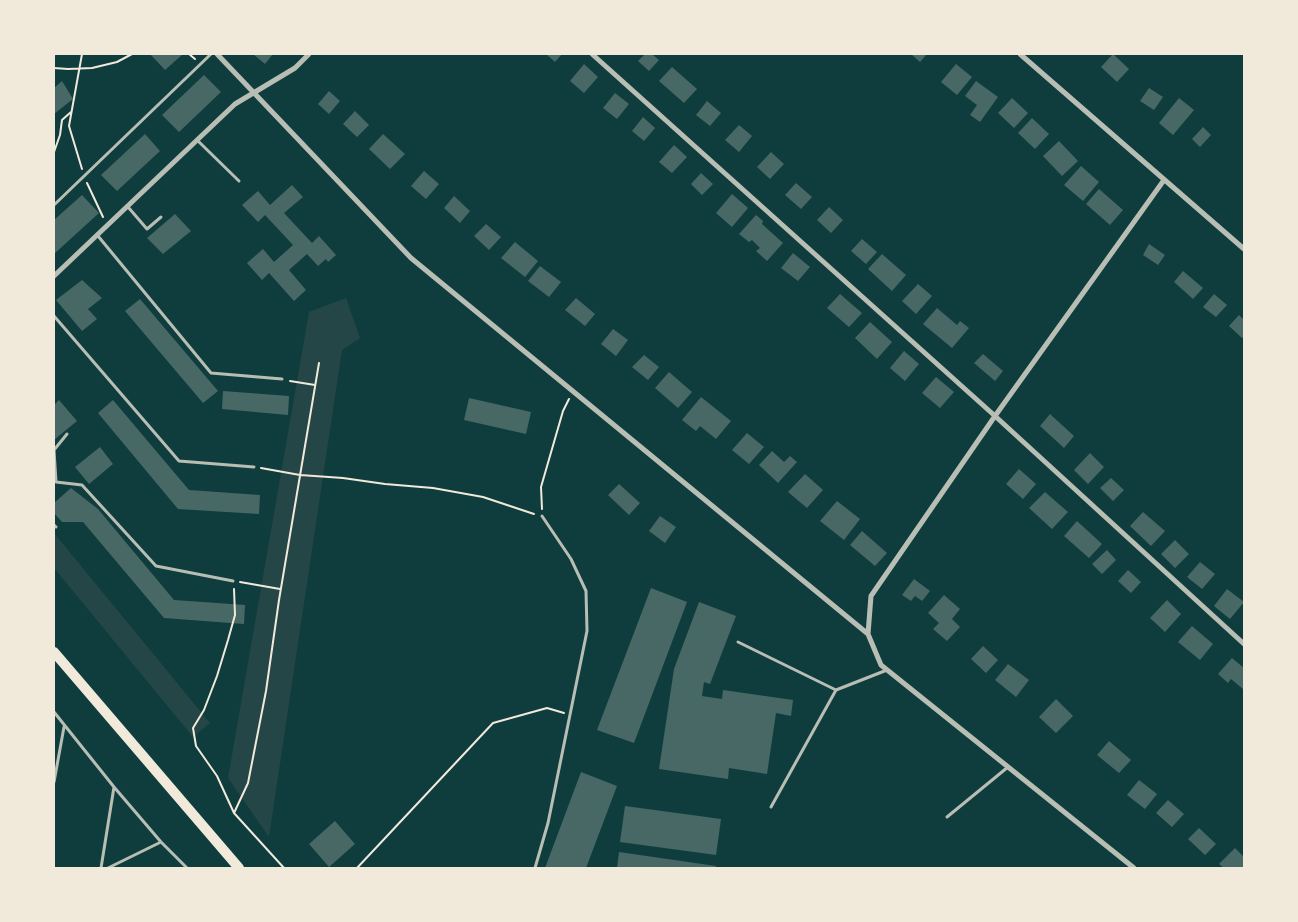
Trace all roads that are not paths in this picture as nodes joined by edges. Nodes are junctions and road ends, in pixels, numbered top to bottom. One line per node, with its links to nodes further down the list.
1 (211, 54): 10 (lane)
2 (217, 54): 6 (street)
3 (309, 54): 6 (street)
4 (592, 54): 18 (street)
5 (1020, 54): 8 (street)
6 (253, 93): 7 (street); 24 (street)
7 (197, 140): 9 (lane); 11 (street)
8 (1164, 180): 14 (street); 18 (street)
9 (239, 181)
10 (54, 205)
11 (128, 207): 12 (lane); 13 (street)
12 (161, 217)
13 (98, 236): 15 (street); 17 (lane)
14 (1244, 249)
15 (54, 276)
16 (54, 316): 20 (lane)
17 (282, 379)
18 (995, 416): 24 (street); 26 (street)
19 (67, 434): 21 (lane)
20 (254, 467)
21 (55, 483): 23 (lane)
22 (542, 516): 42 (lane)
23 (233, 581)
24 (868, 634): 28 (street)
25 (738, 642): 29 (lane)
26 (1244, 644)
27 (54, 652): 41 (main road)
28 (888, 670): 29 (lane); 32 (street)
29 (836, 690): 35 (lane)
30 (54, 712): 31 (lane)
31 (64, 726): 33 (lane); 34 (lane)
32 (1008, 767): 36 (lane); 43 (street)
33 (54, 782)
34 (114, 787): 37 (lane); 38 (lane)
35 (771, 807)
36 (947, 816)
37 (161, 842): 39 (lane); 40 (lane)
38 (101, 868)
39 (108, 868)
40 (187, 868)
41 (239, 868)
42 (535, 868)
43 (1134, 868)

